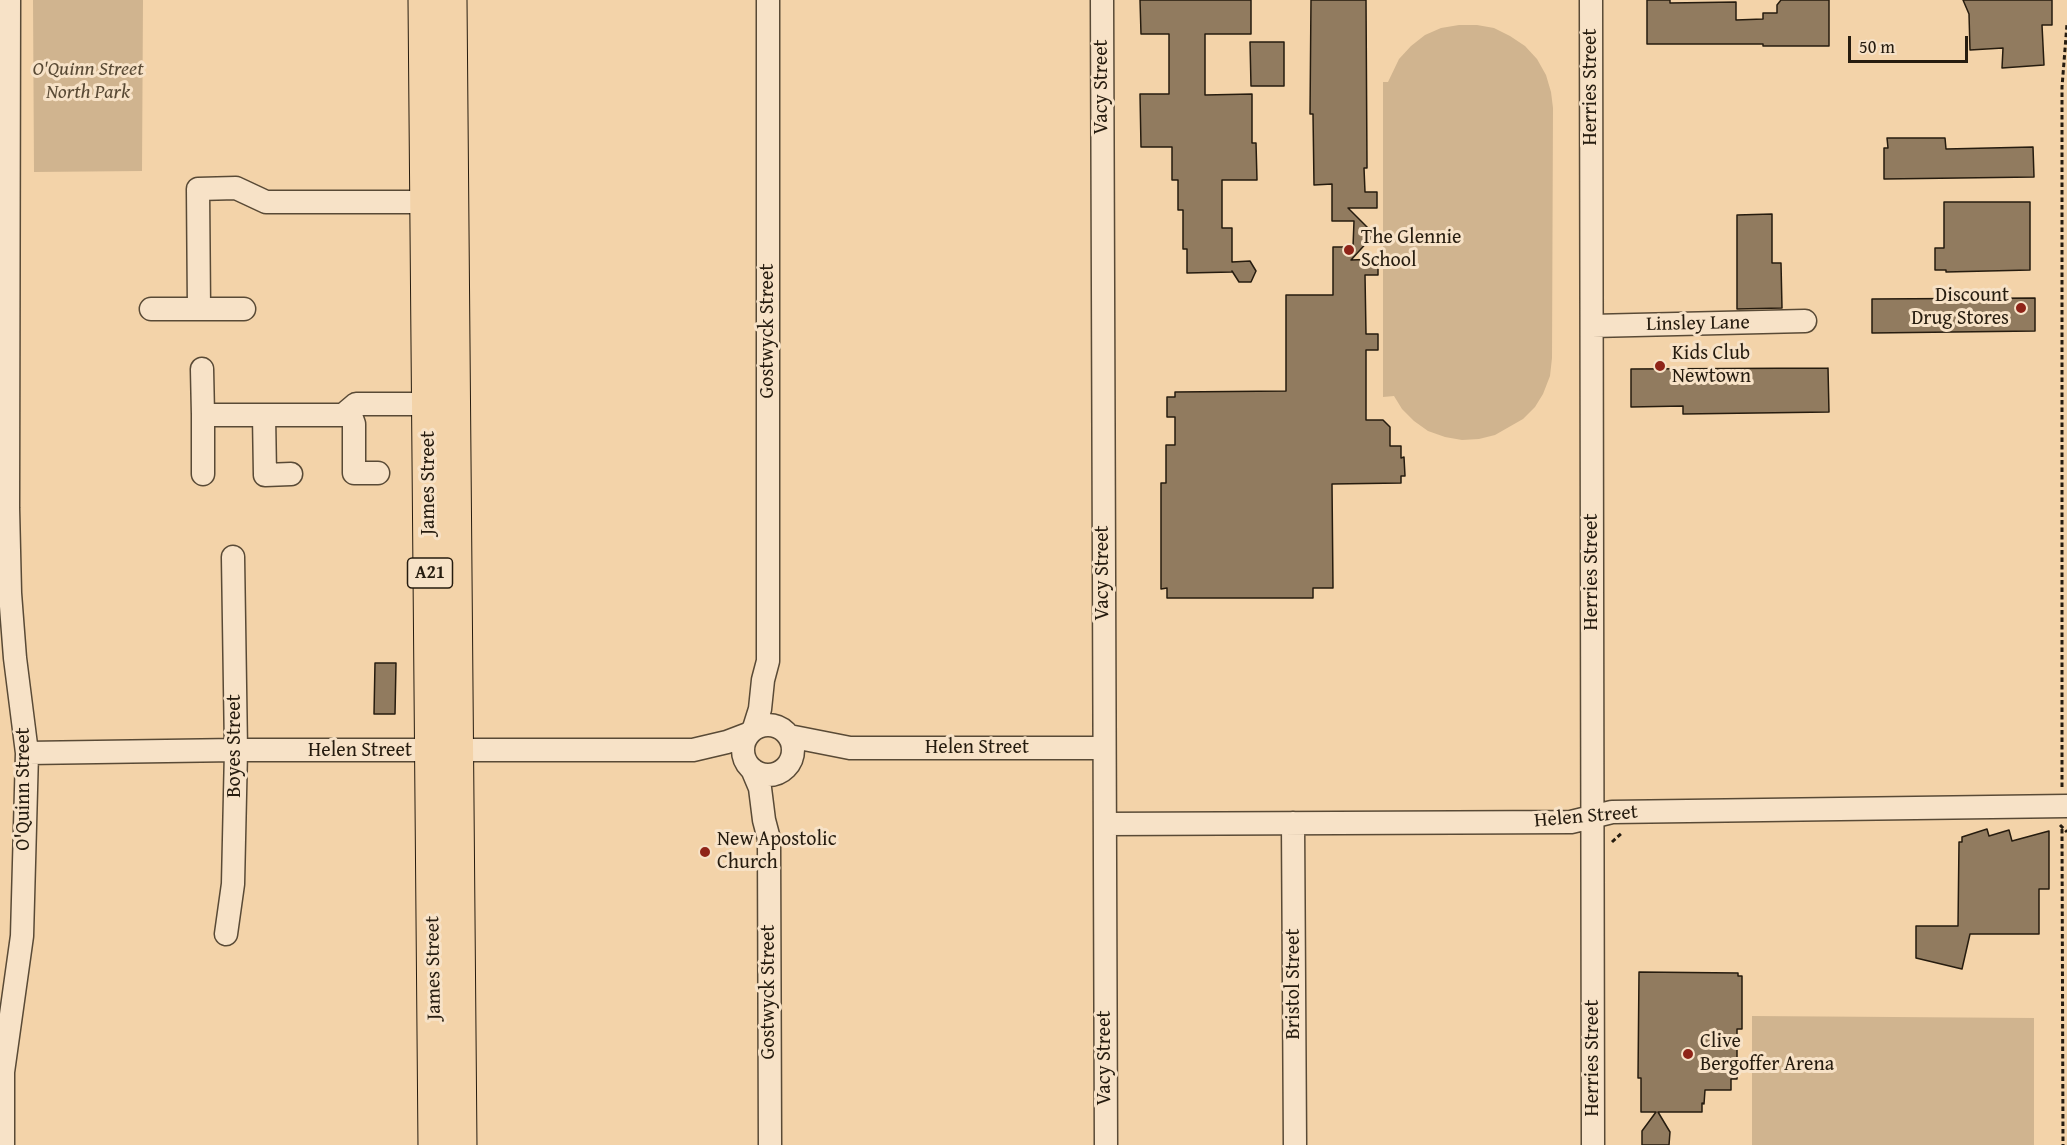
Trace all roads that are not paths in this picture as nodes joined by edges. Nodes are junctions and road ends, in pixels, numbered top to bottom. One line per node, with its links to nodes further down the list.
1 (9, 0): 30 (street, O'Quinn Street)
2 (425, 0): 7 (highway, James Street / A21)
3 (450, 0): 29 (highway, James Street / A21)
4 (768, 0): 22 (street, Gostwyck Street)
5 (1102, 0): 26 (street, Vacy Street)
6 (1591, 0): 12 (street, Herries Street)
7 (427, 202): 9 (street); 14 (highway, James Street / A21)
8 (150, 309): 9 (street)
9 (199, 309): 10 (street)
10 (244, 309)
11 (1805, 321): 12 (street, Linsley Lane)
12 (1592, 326): 34 (street, Herries Street)
13 (202, 369): 16 (street)
14 (429, 404): 15 (street); 29 (highway, James Street / A21)
15 (349, 410): 17 (street); 18 (street)
16 (203, 415): 17 (street); 19 (street)
17 (264, 415): 20 (street)
18 (378, 473)
19 (203, 474)
20 (291, 474)
21 (233, 557): 27 (street, Boyes Street)
22 (768, 661): 23 (street, Gostwyck Street); 24 (street, Gostwyck Street)
23 (751, 731): 24 (street); 28 (street, Helen Street); 31 (street)
24 (785, 732): 25 (street, Helen Street); 32 (street)
25 (850, 748): 26 (street, Helen Street); 32 (street, Helen Street)
26 (1103, 748): 36 (street, Vacy Street)
27 (236, 750): 29 (street, Helen Street); 30 (street, Helen Street); 38 (street, Boyes Street)
28 (693, 750): 29 (street, Helen Street); 31 (street, Helen Street)
29 (444, 751): 40 (highway, James Street / A21); 41 (highway, James Street / A21)
30 (27, 753): 39 (street, O'Quinn Street)
31 (749, 766): 32 (street); 37 (street, Gostwyck Street)
32 (784, 768): 37 (street, Gostwyck Street)
33 (2064, 797): 34 (street, Helen Street)
34 (1593, 817): 35 (street, Helen Street); 45 (street, Herries Street)
35 (1293, 823): 36 (street, Helen Street); 44 (street, Bristol Street)
36 (1104, 824): 43 (street, Vacy Street)
37 (769, 840): 42 (street, Gostwyck Street)
38 (226, 934)
39 (3, 1145)
40 (435, 1145)
41 (460, 1145)
42 (770, 1145)
43 (1106, 1145)
44 (1295, 1145)
45 (1593, 1145)

